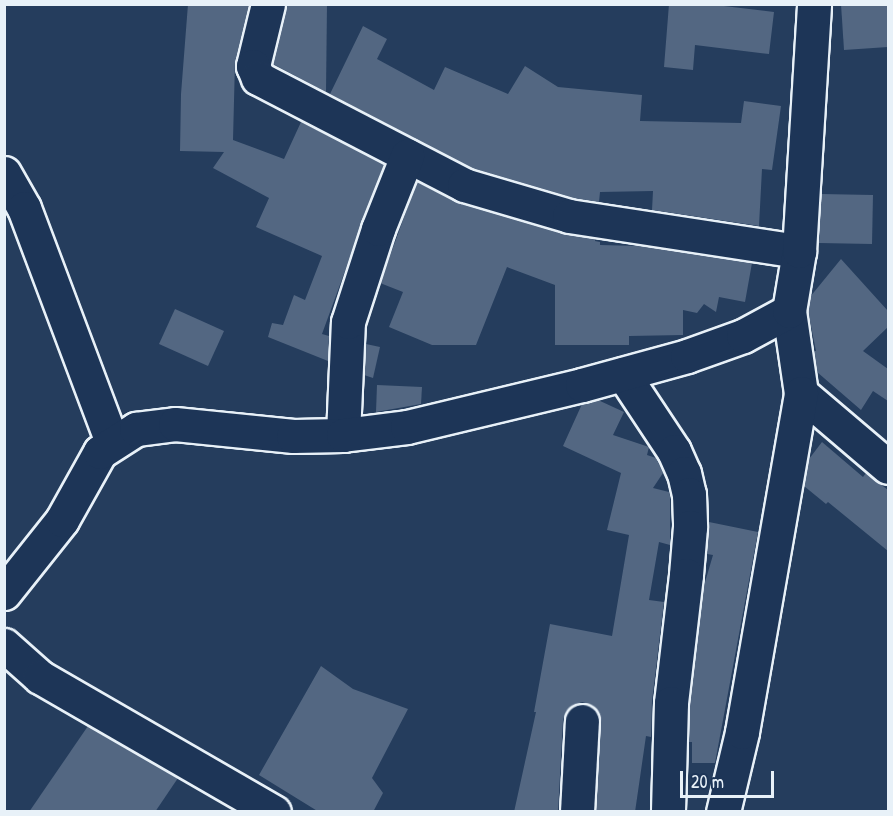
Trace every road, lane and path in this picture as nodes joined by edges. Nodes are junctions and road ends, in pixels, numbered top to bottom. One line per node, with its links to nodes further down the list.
1 (268, 4): 3 (street)
2 (814, 4): 5 (street)
3 (407, 156): 5 (street); 9 (street)
4 (4, 173): 10 (street)
5 (799, 251): 6 (street)
6 (789, 311): 7 (street); 8 (street)
7 (623, 374): 9 (street); 17 (street)
8 (801, 393): 11 (street); 18 (street)
9 (343, 435): 10 (street)
10 (112, 442): 12 (street)
11 (888, 467)
12 (4, 593)
13 (4, 645): 15 (street)
14 (582, 721): 16 (street)
15 (274, 812)
16 (577, 812)
17 (668, 812)
18 (723, 812)

